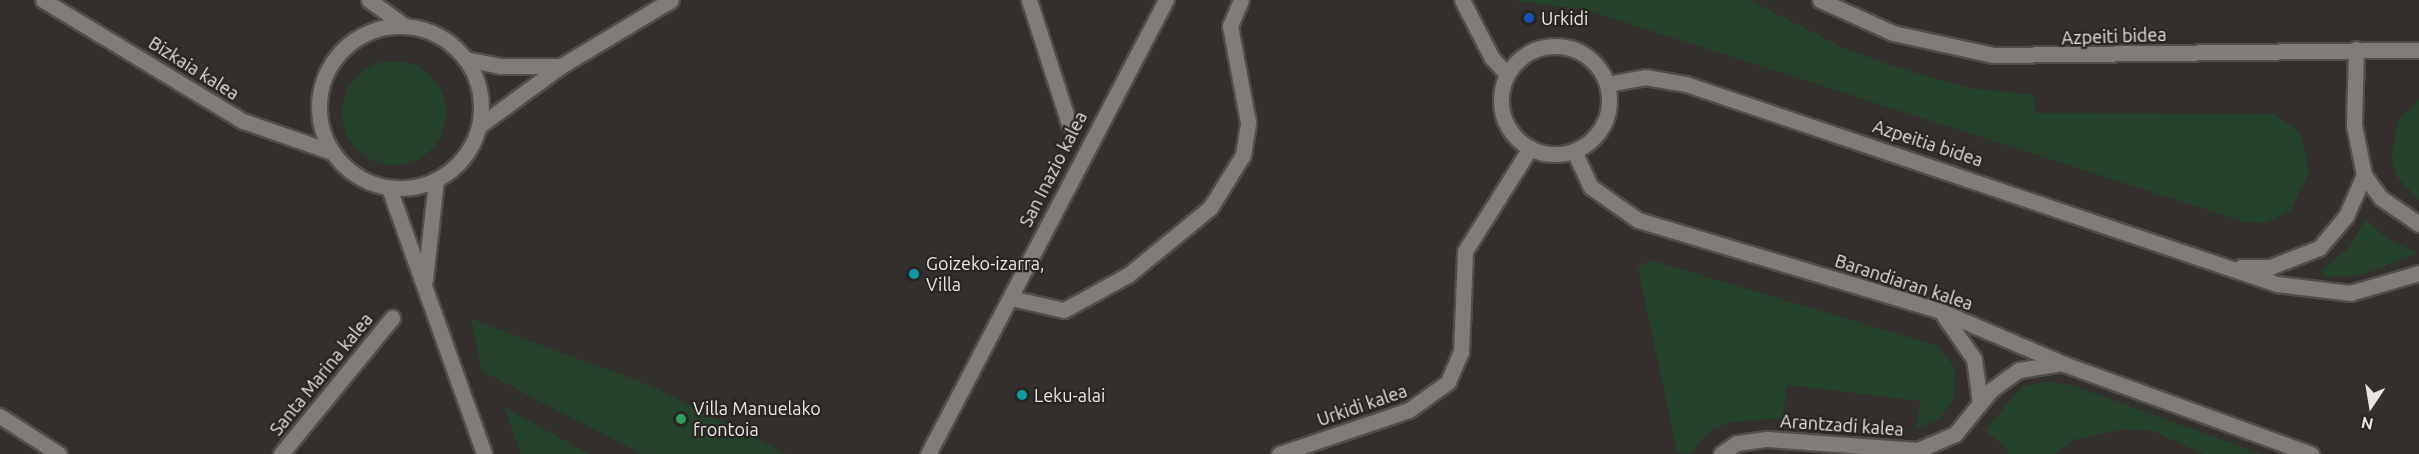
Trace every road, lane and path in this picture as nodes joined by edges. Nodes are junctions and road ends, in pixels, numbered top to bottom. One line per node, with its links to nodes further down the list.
1 (43, 0): 20 (street, Bizkaia kalea)
2 (369, 0): 9 (street)
3 (671, 0): 13 (street)
4 (1029, 0): 16 (street)
5 (1166, 0): 28 (street, San Inazio kalea)
6 (1241, 0): 28 (street)
7 (1462, 0): 14 (street)
8 (1820, 0): 10 (street, Azpeiti bidea)
9 (405, 26): 12 (street); 20 (street)
10 (2356, 49): 11 (street, Azpeiti bidea); 21 (street)
11 (2419, 50)
12 (465, 58): 13 (street); 17 (street)
13 (561, 66): 17 (street)
14 (1507, 74): 15 (street); 18 (street)
15 (1607, 84): 19 (street); 25 (street, Azpeitia bidea)
16 (1069, 124)
17 (479, 126): 22 (street)
18 (1530, 148): 19 (street); 38 (street, Urkidi kalea)
19 (1574, 151): 29 (street, Barandiaran kalea)
20 (332, 152): 23 (street)
21 (2364, 175): 24 (street); 25 (street)
22 (436, 180): 23 (street); 27 (street)
23 (389, 188): 27 (street)
24 (2419, 224)
25 (2234, 267): 26 (street, Azpeitia bidea)
26 (2419, 273)
27 (425, 283): 36 (street)
28 (1011, 298): 37 (street, San Inazio kalea)
29 (1938, 310): 31 (street, Barandiaran kalea); 32 (street)
30 (392, 318): 35 (street, Santa Marina kalea)
31 (2064, 364): 32 (street, Arantzadi kalea); 40 (street, Barandiaran kalea)
32 (1980, 403): 39 (street, Arantzadi kalea)
33 (0, 416): 34 (street)
34 (59, 454)
35 (281, 454)
36 (484, 454)
37 (928, 454)
38 (1279, 454)
39 (1721, 454)
40 (2311, 454)

